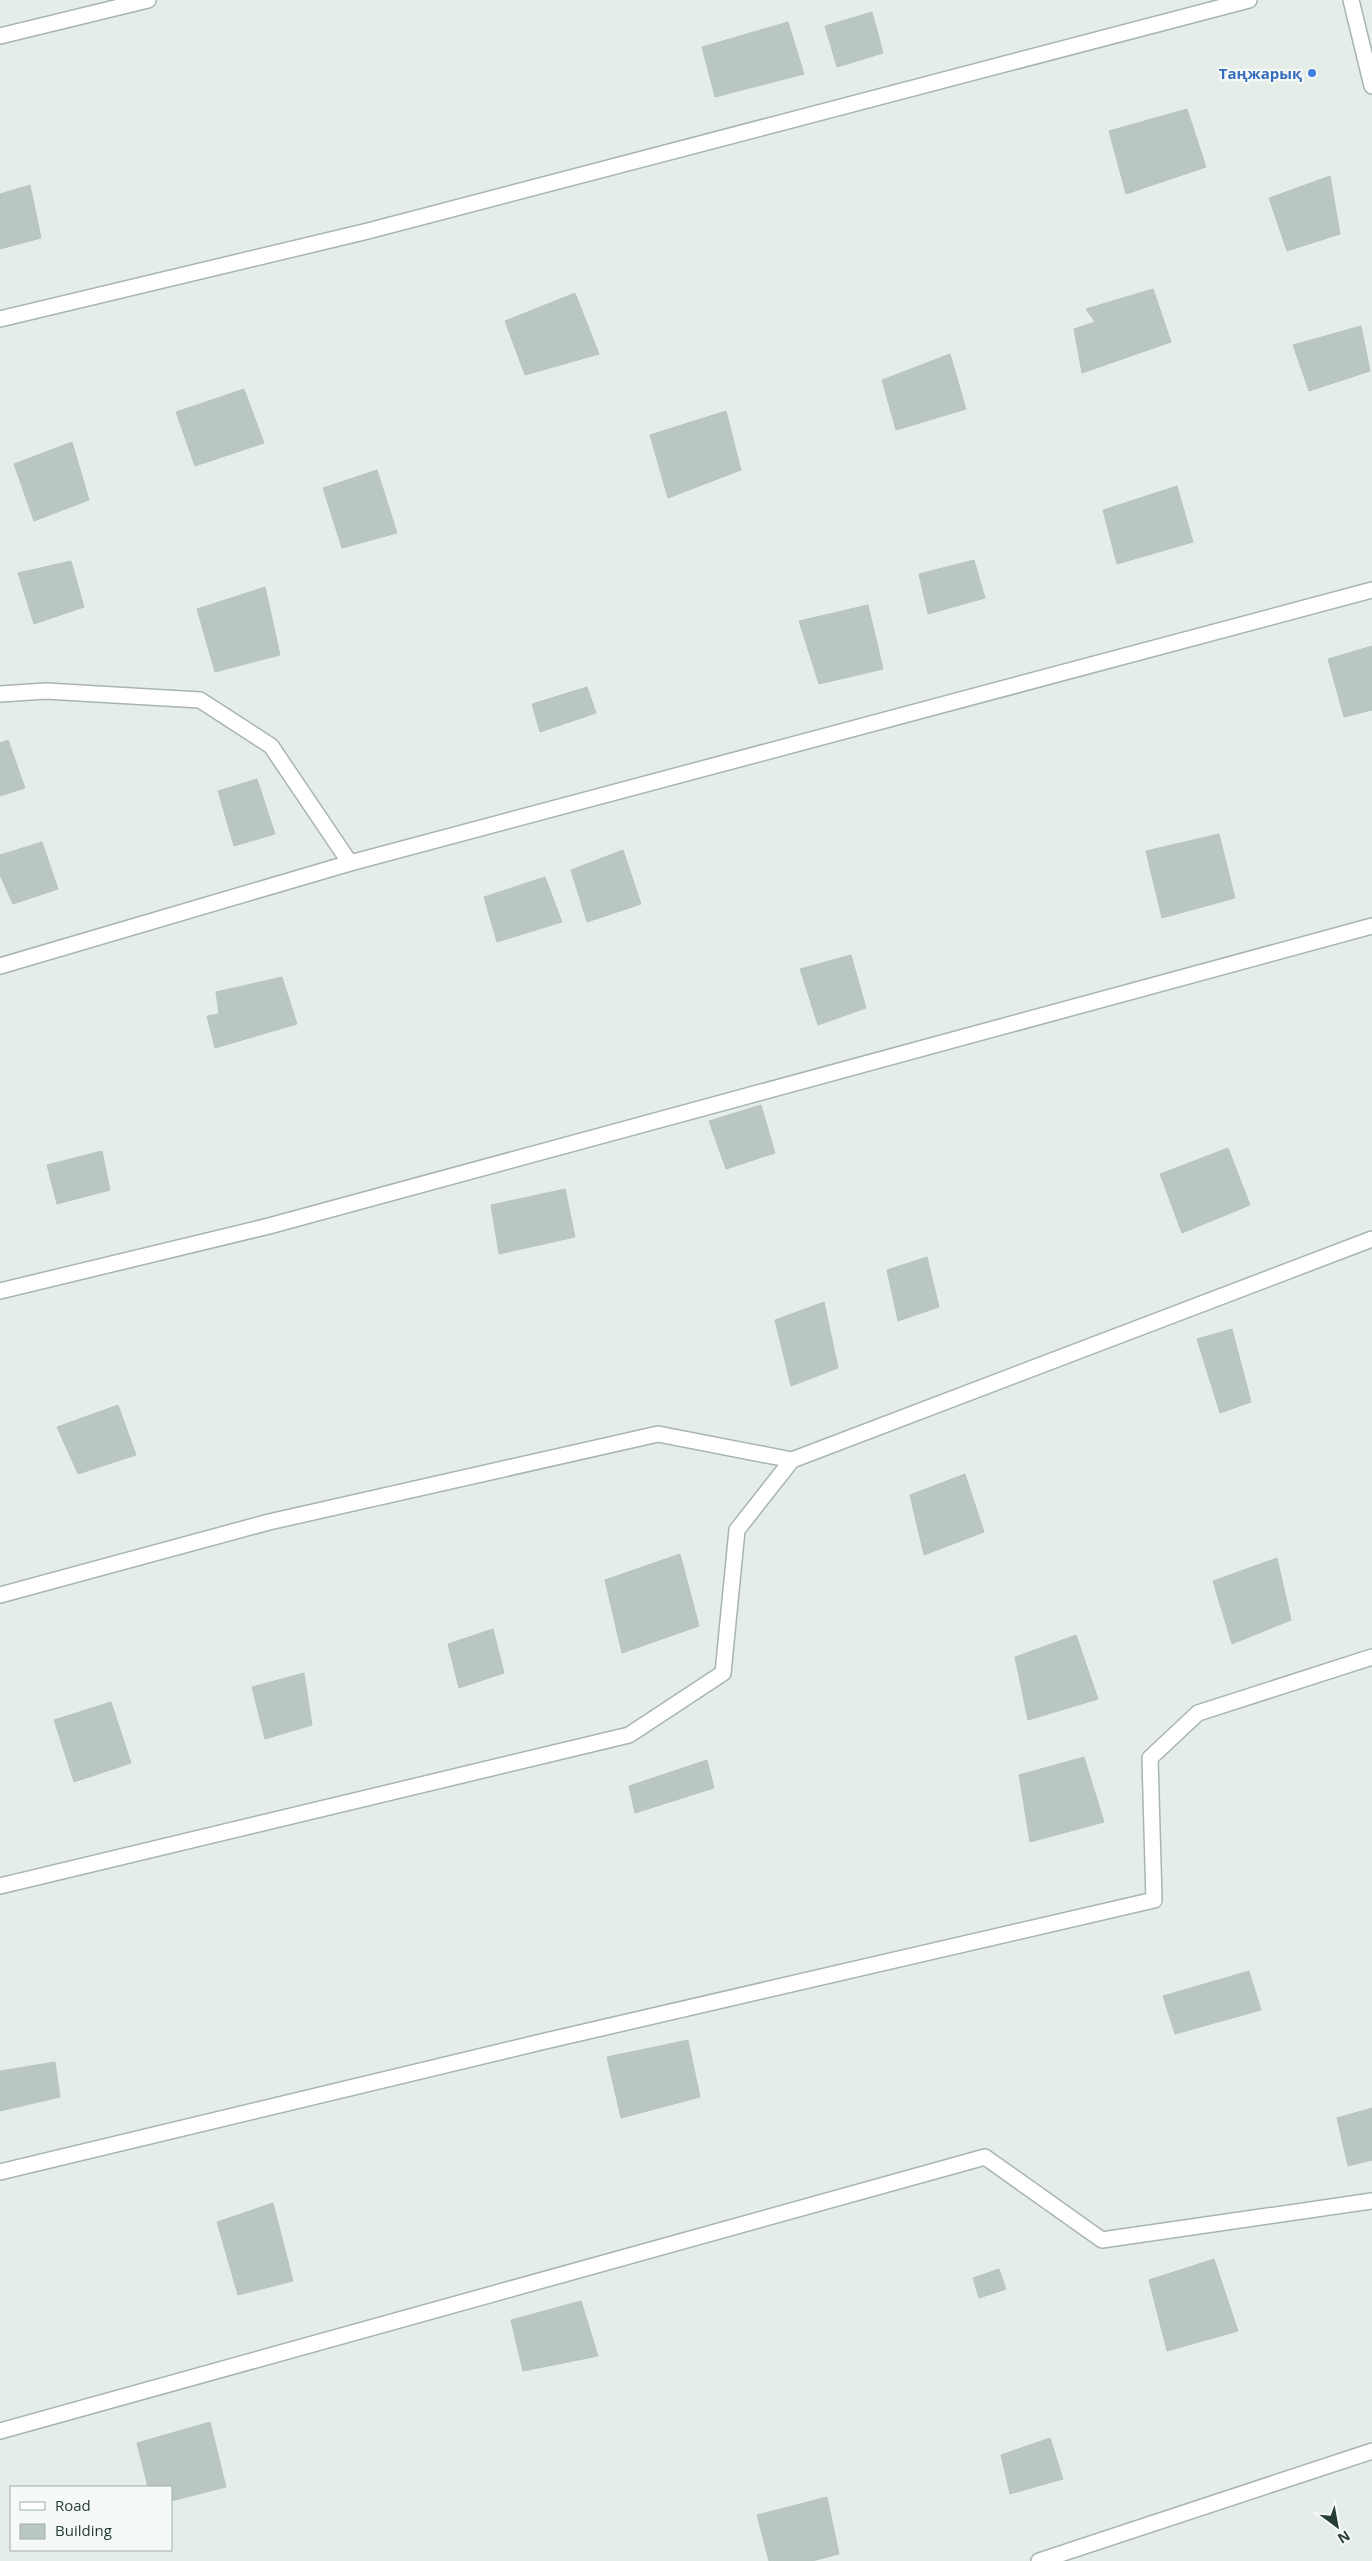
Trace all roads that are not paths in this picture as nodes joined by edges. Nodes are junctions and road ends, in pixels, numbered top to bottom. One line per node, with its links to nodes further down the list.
1 (148, 0): 4 (street)
2 (1249, 0): 6 (street)
3 (1351, 0): 5 (street)
4 (0, 36)
5 (1372, 86)
6 (0, 319)
7 (1372, 590): 9 (street)
8 (0, 694): 9 (street)
9 (350, 863): 11 (street)
10 (1372, 926): 13 (street)
11 (0, 966)
12 (1372, 1239): 14 (street)
13 (0, 1291)
14 (792, 1460): 15 (street); 17 (street)
15 (0, 1595)
16 (1372, 1657): 18 (street)
17 (0, 1886)
18 (0, 2172)
19 (1372, 2201): 20 (street)
20 (0, 2431)
21 (1372, 2451): 22 (street)
22 (1039, 2561)

